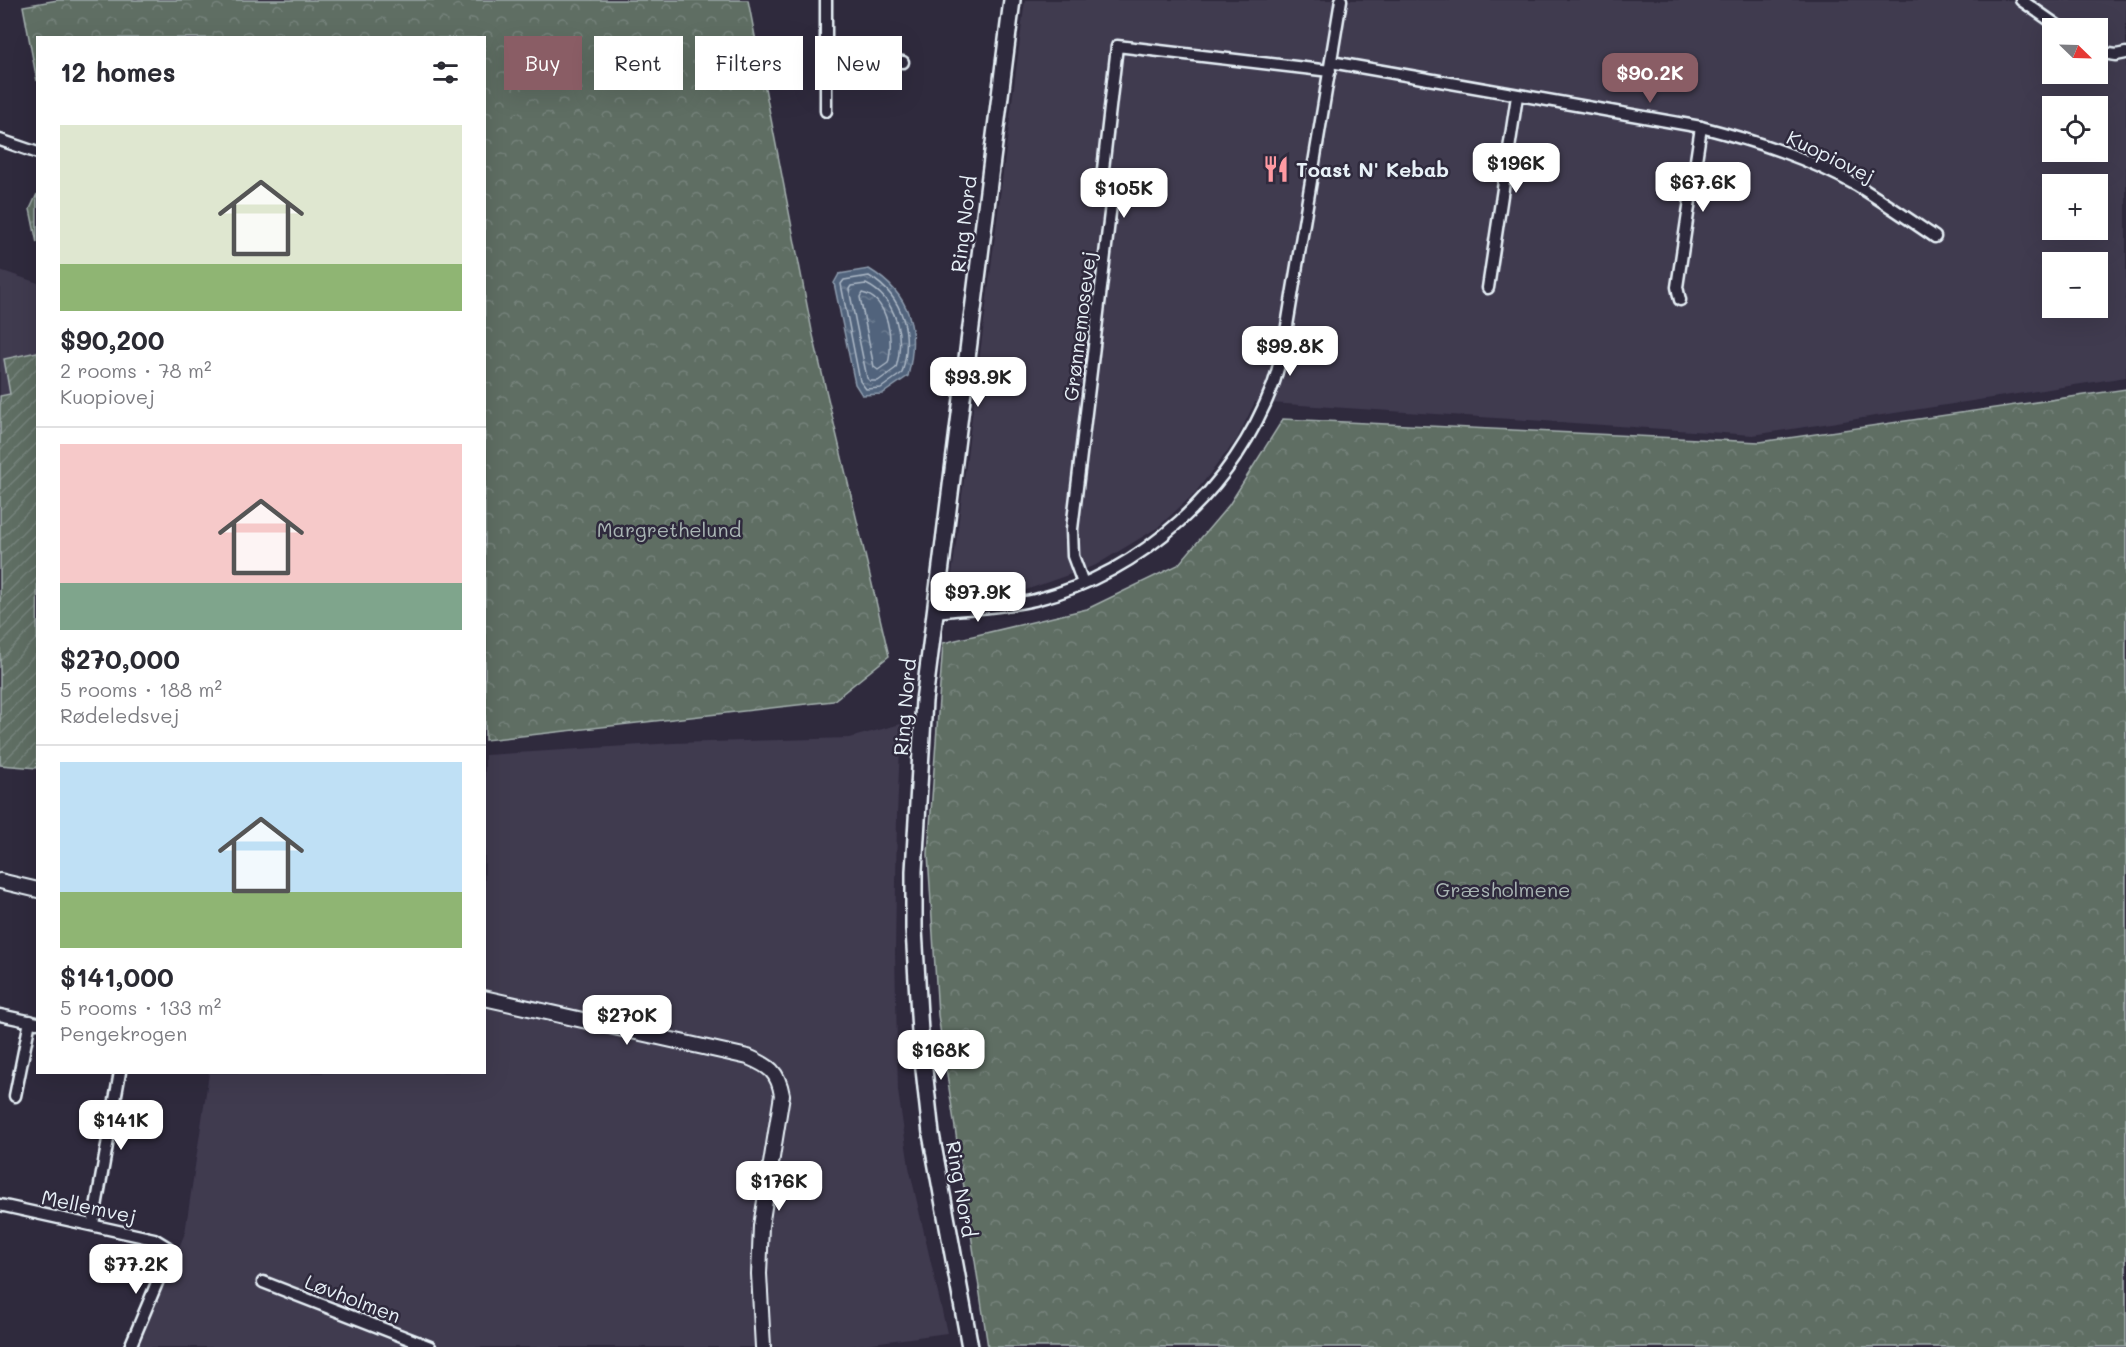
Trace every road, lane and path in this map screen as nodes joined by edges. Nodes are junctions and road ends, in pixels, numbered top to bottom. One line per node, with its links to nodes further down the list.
1 (826, 0): 6 (street)
2 (1012, 0): 20 (main road, Ring Nord)
3 (1341, 0): 9 (street)
4 (2021, 0): 5 (street)
5 (2047, 18)
6 (825, 36)
7 (2126, 53): 8 (street)
8 (2108, 54)
9 (1330, 66): 11 (street, Kuopiovej); 19 (street); 19 (street, Grønnemosevej)
10 (826, 90): 12 (street)
11 (1517, 96): 13 (street, Kuopiovej); 17 (street)
12 (826, 111)
13 (1701, 127): 16 (street, Kuopiovej); 18 (street)
14 (0, 140): 15 (street)
15 (36, 152)
16 (1935, 237)
17 (1488, 288)
18 (1680, 300)
19 (1083, 583): 20 (street)
20 (936, 612): 34 (main road, Ring Nord)
21 (0, 881): 22 (street)
22 (36, 890)
23 (486, 998): 33 (street)
24 (0, 1015): 25 (street)
25 (34, 1022): 27 (street)
26 (120, 1074): 29 (street)
27 (15, 1096)
28 (0, 1205): 29 (street, Mellemvej)
29 (93, 1224): 31 (street, Mellemvej)
30 (263, 1282): 32 (street, Løvholmen)
31 (130, 1347)
32 (430, 1347)
33 (763, 1347)
34 (970, 1347)

